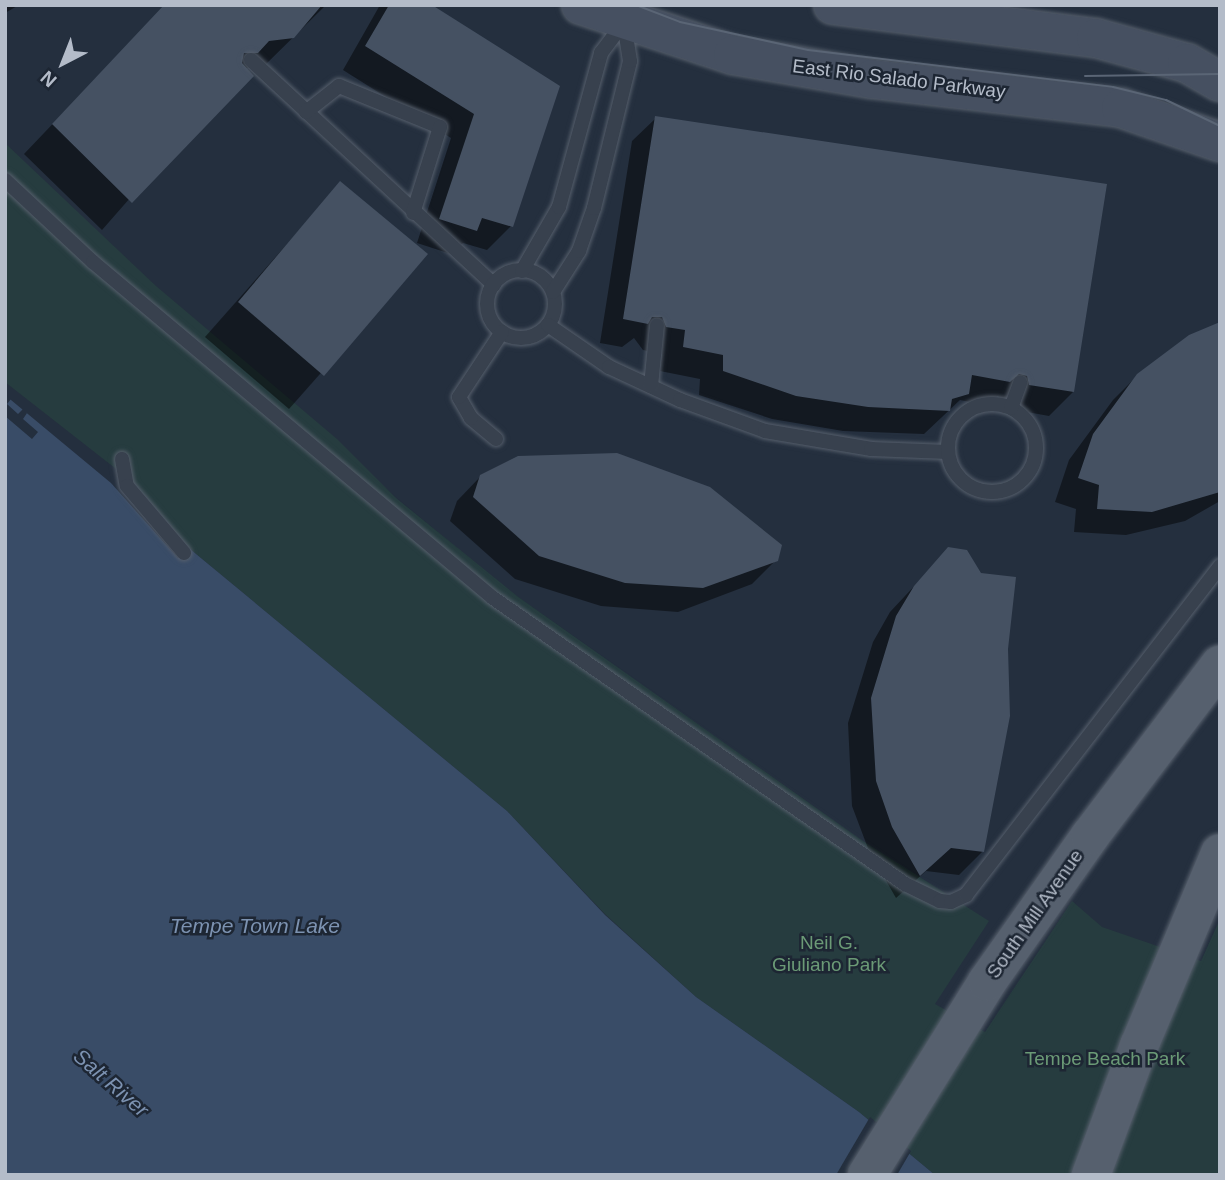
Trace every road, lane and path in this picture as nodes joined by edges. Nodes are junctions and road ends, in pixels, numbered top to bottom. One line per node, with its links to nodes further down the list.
1 (581, 5): 3 (main road, East Rio Salado Parkway)
2 (833, 5): 5 (main road)
3 (627, 14): 7 (main road, East Rio Salado Parkway); 10 (lane); 12 (lane)
4 (251, 60): 6 (lane)
5 (1220, 82)
6 (306, 112): 9 (lane); 9 (lane)
7 (1220, 142)
8 (5, 180): 23 (lane)
9 (413, 213): 11 (lane)
10 (522, 271): 11 (lane); 12 (lane)
11 (494, 285): 15 (lane)
12 (553, 292): 13 (lane)
13 (548, 325): 15 (lane); 17 (lane)
14 (657, 325): 17 (lane)
15 (502, 332): 19 (lane)
16 (1020, 383): 18 (lane)
17 (651, 386): 20 (lane)
18 (1010, 408): 20 (lane); 20 (lane)
19 (496, 439)
20 (948, 452)
21 (122, 459): 22 (lane)
22 (184, 553)
23 (1220, 566)
24 (1220, 665): 26 (main road, South Mill Avenue)
25 (1220, 853): 27 (main road)
26 (867, 1175)
27 (1091, 1175)

